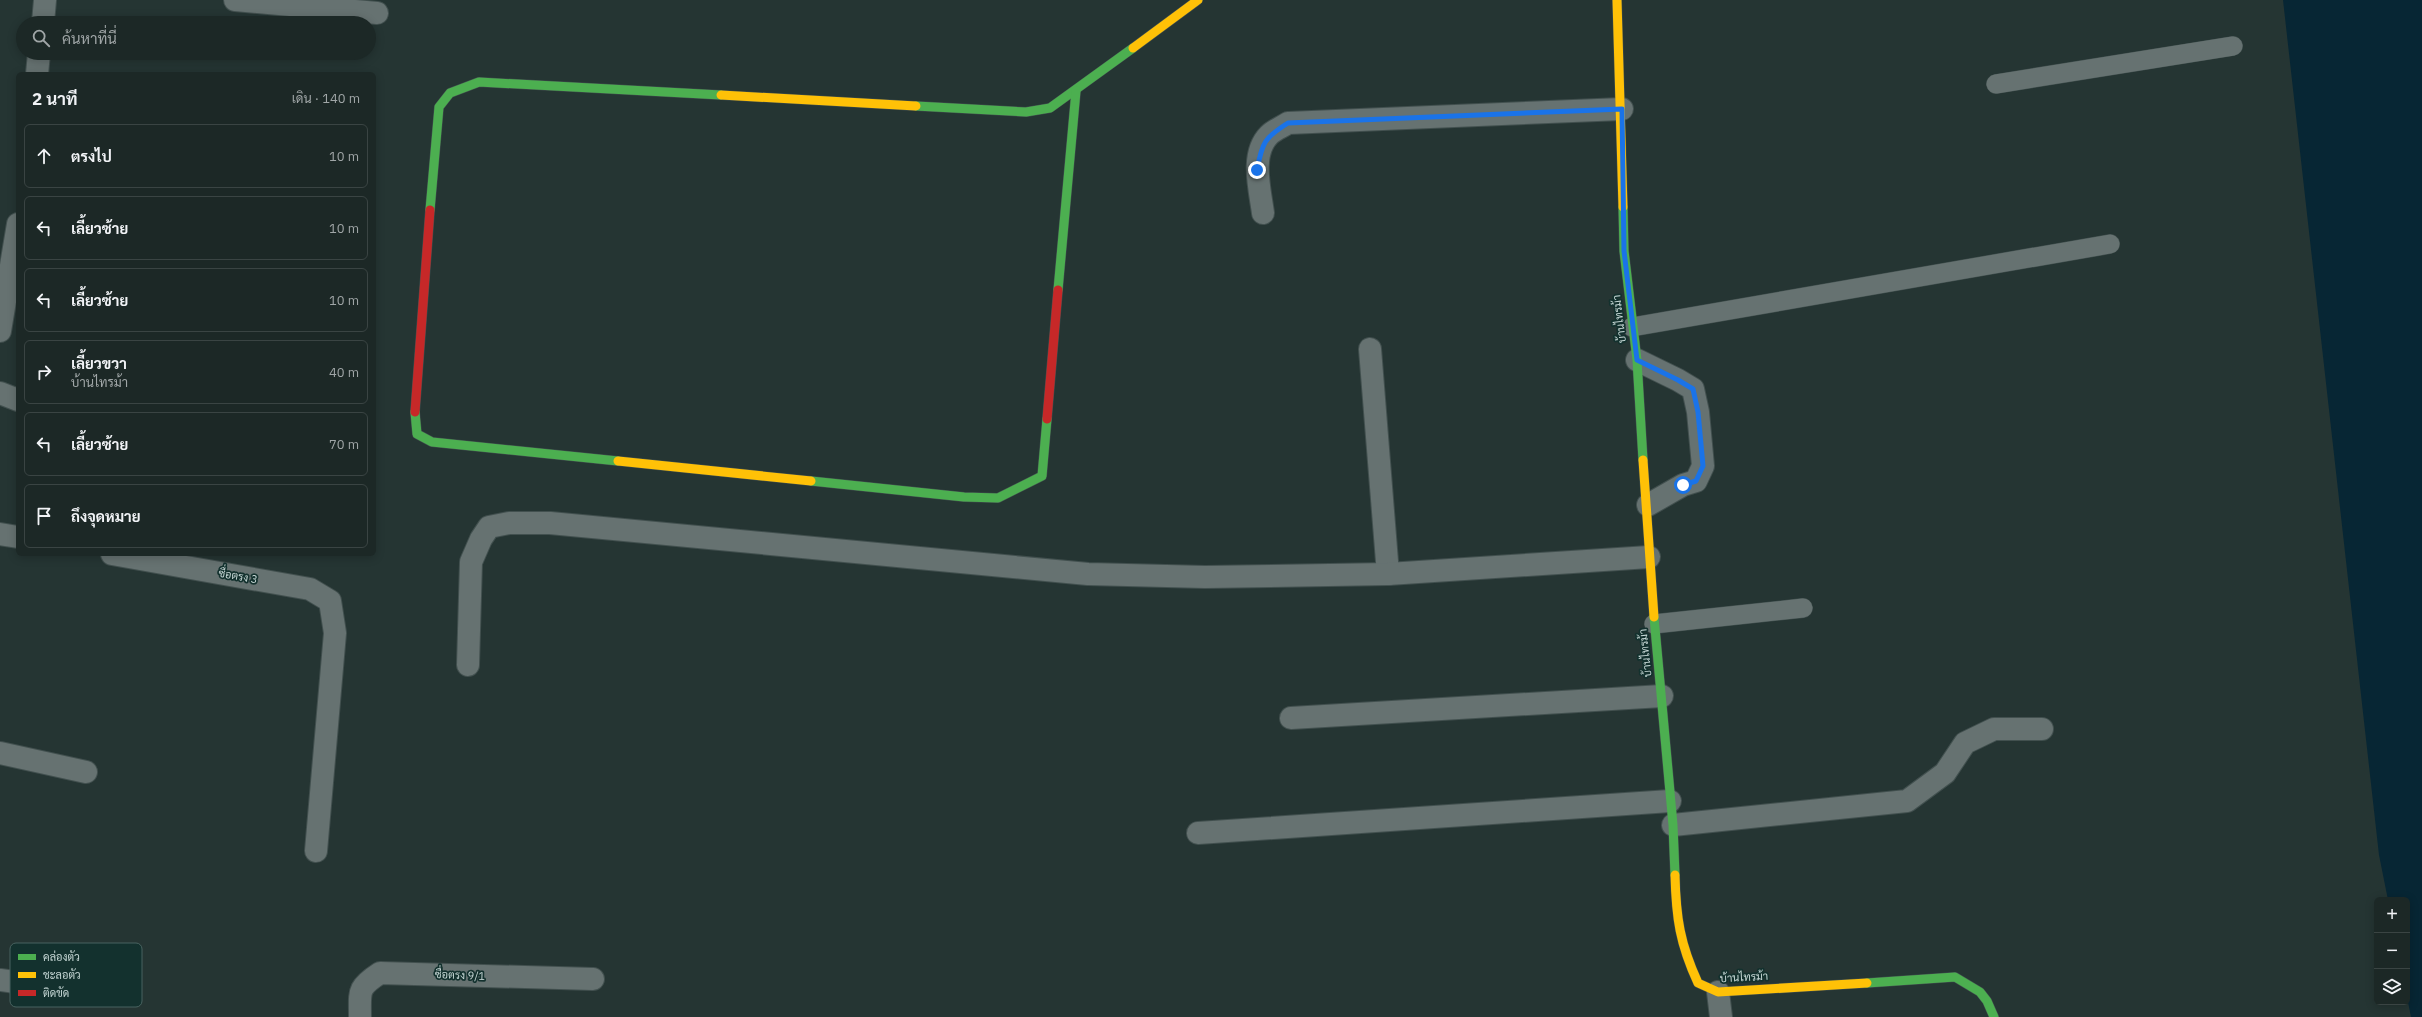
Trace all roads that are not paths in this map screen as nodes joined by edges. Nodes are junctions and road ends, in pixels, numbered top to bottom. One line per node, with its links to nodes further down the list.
1 (45, 0): 6 (street)
2 (235, 0): 5 (street)
3 (1198, 0): 11 (street)
4 (1617, 0): 12 (street, บ้านไทรม้า)
5 (377, 13)
6 (44, 16)
7 (2233, 46): 10 (lane)
8 (38, 60): 9 (street)
9 (37, 72)
10 (1996, 84)
11 (1076, 91): 11 (street)
12 (1622, 109): 13 (street); 16 (street, บ้านไทรม้า)
13 (1263, 213)
14 (16, 236): 17 (street)
15 (2110, 244): 16 (lane)
16 (1632, 327): 19 (street, บ้านไทรม้า)
17 (0, 331)
18 (1370, 349): 27 (street)
19 (1637, 360): 22 (street, บ้านไทรม้า); 22 (street)
20 (0, 393): 21 (street)
21 (16, 399)
22 (1648, 505): 26 (street, บ้านไทรม้า)
23 (0, 534): 24 (street)
24 (16, 537)
25 (123, 556): 39 (street, ซื่อตรง 3)
26 (1649, 557): 27 (street); 29 (street, บ้านไทรม้า)
27 (1388, 574): 30 (street)
28 (1803, 608): 29 (lane)
29 (1654, 624): 31 (street, บ้านไทรม้า)
30 (468, 666)
31 (1662, 696): 32 (street); 36 (street, บ้านไทรม้า)
32 (1291, 718)
33 (2042, 729): 37 (street)
34 (0, 754): 35 (street)
35 (86, 772)
36 (1670, 801): 37 (street, บ้านไทรม้า); 38 (street)
37 (1672, 825): 43 (street, บ้านไทรม้า)
38 (1198, 834)
39 (316, 851)
40 (593, 979): 44 (street, ซื่อตรง 9/1)
41 (0, 980): 42 (street)
42 (10, 981)
43 (1718, 992): 45 (street); 46 (street, บ้านไทรม้า)
44 (360, 1017)
45 (1721, 1017)
46 (1994, 1017)

